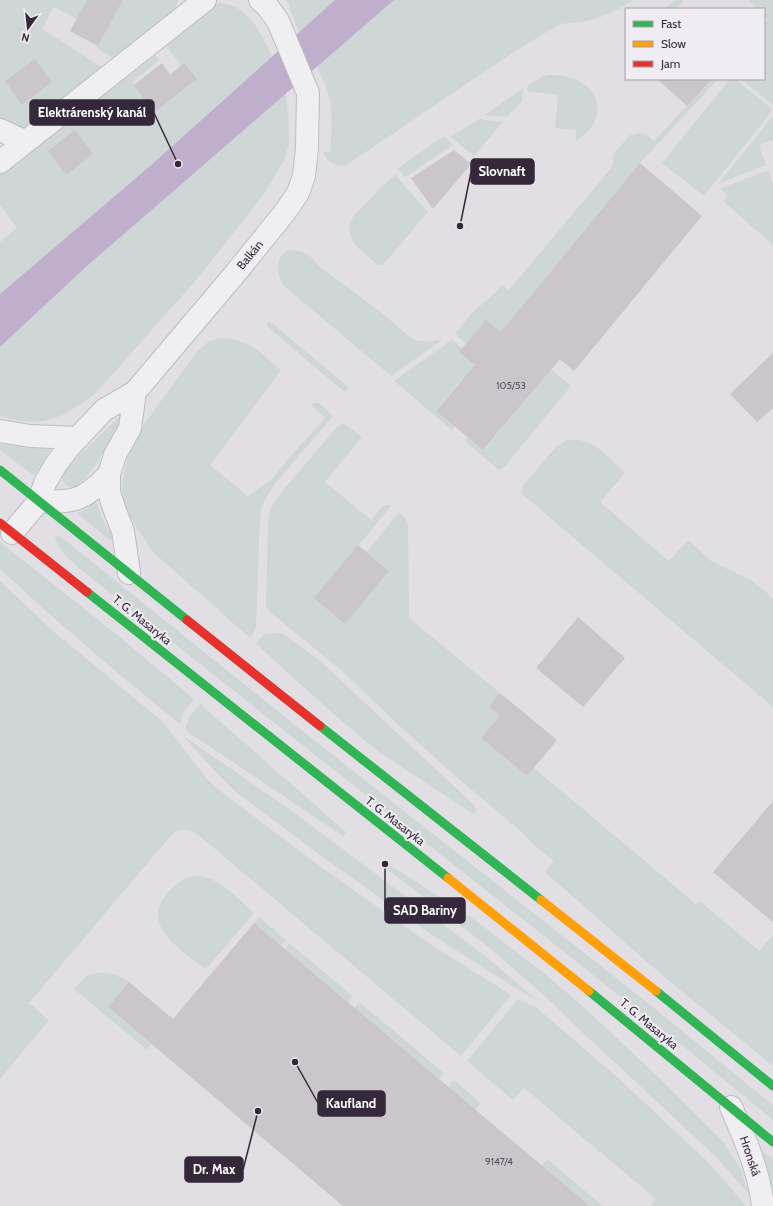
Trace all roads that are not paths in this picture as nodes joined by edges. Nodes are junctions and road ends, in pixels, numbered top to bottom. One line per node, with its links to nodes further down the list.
1 (205, 0): 4 (street)
2 (260, 0): 6 (street, Balkán)
3 (0, 130): 4 (street)
4 (26, 142): 5 (street)
5 (0, 162)
6 (135, 392): 8 (street, Balkán); 10 (street)
7 (0, 431): 8 (street)
8 (78, 438): 11 (street, Balkán)
9 (0, 470): 11 (street)
10 (109, 474): 11 (street); 13 (street)
11 (39, 502): 12 (street, Balkán); 13 (street)
12 (6, 528): 15 (street, T. G. Masaryka)
13 (129, 573): 14 (street)
14 (773, 1086)
15 (731, 1107): 16 (street, T. G. Masaryka); 17 (street, Hronská)
16 (773, 1142)
17 (763, 1206)

